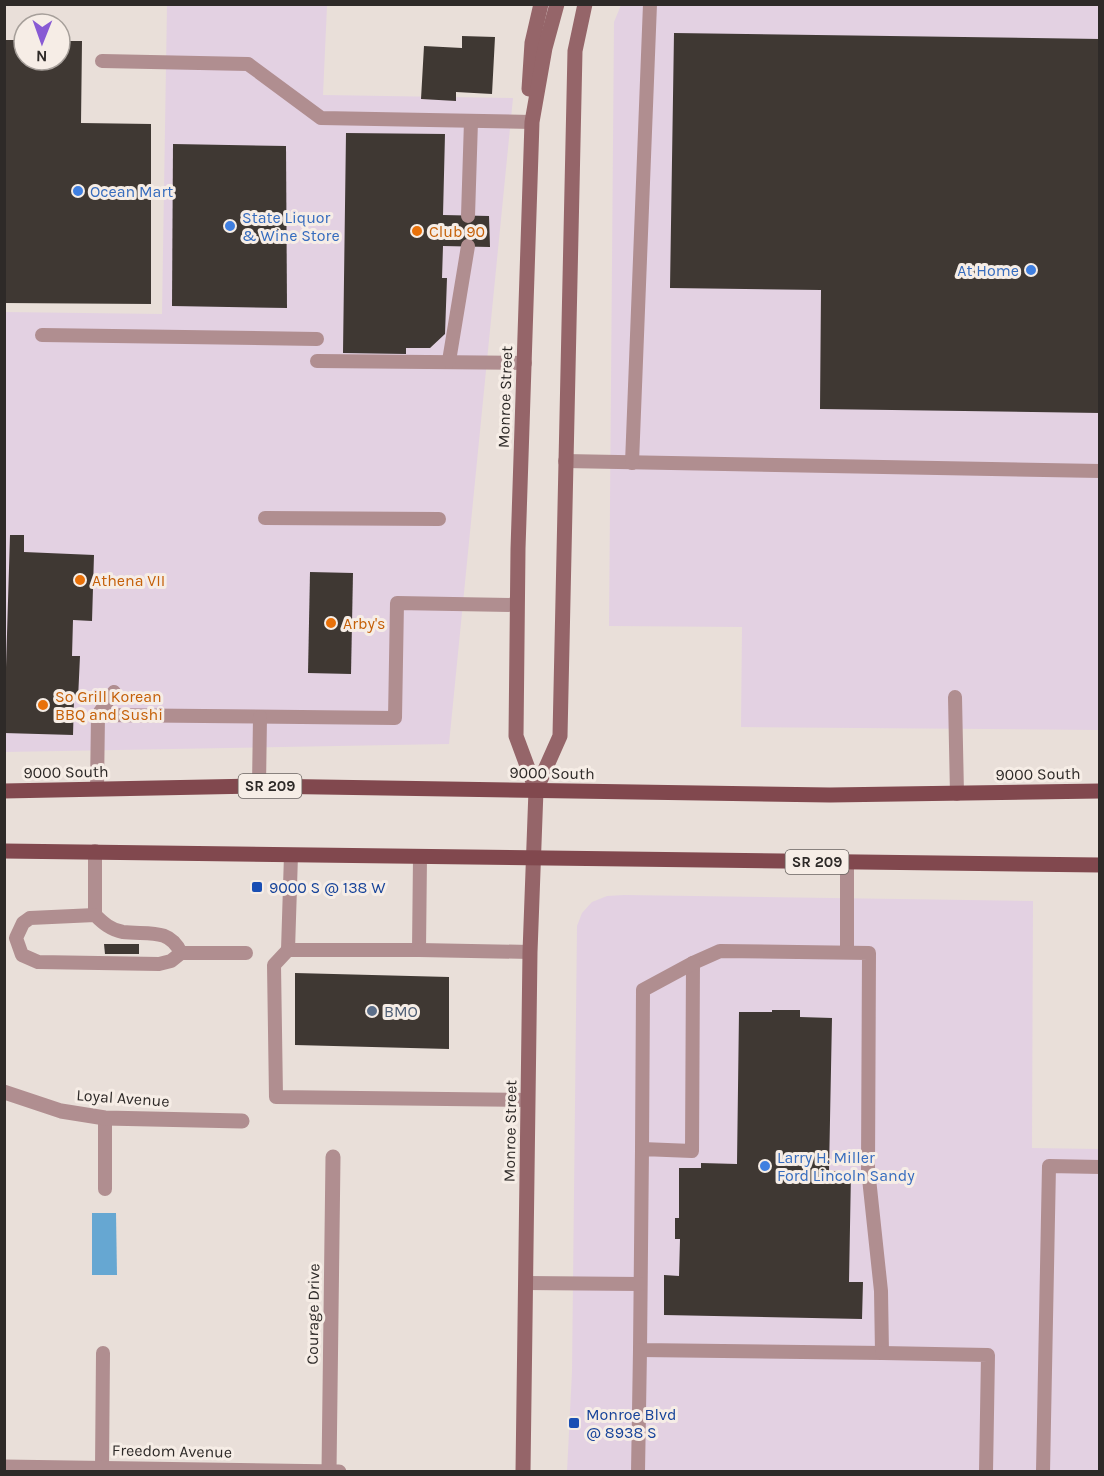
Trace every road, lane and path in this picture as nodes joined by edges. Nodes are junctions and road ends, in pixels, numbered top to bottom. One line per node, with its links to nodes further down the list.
1 (541, 4): 7 (street)
2 (557, 4): 7 (street, Monroe Street)
3 (650, 4): 16 (lane)
4 (583, 6): 15 (street, Monroe Street)
5 (102, 61): 6 (lane)
6 (471, 121): 7 (lane); 8 (lane)
7 (532, 122): 14 (street, Monroe Street)
8 (468, 216)
9 (468, 246): 13 (lane)
10 (42, 335): 11 (lane)
11 (317, 339)
12 (317, 361): 13 (lane)
13 (449, 361): 14 (lane)
14 (525, 363): 20 (street, Monroe Street)
15 (566, 461): 16 (lane); 27 (street, Monroe Street)
16 (632, 462): 17 (lane)
17 (1100, 471)
18 (265, 518): 19 (lane)
19 (440, 519)
20 (517, 605): 24 (lane); 27 (street, Monroe Street)
21 (114, 692): 23 (lane)
22 (955, 697): 30 (lane)
23 (98, 715): 24 (lane); 26 (lane)
24 (260, 717): 25 (lane)
25 (258, 786): 26 (main road, 9000 South / SR 209); 27 (main road, 9000 South / SR 209)
26 (97, 789): 28 (main road, 9000 South / SR 209)
27 (536, 790): 30 (main road, 9000 South / SR 209); 35 (street, Monroe Street)
28 (4, 791)
29 (1100, 791): 30 (main road, 9000 South / SR 209)
30 (957, 794)
31 (4, 851): 32 (main road, SR 209)
32 (95, 851): 33 (main road, SR 209); 38 (lane)
33 (291, 855): 34 (main road, SR 209); 39 (lane)
34 (420, 857): 35 (main road, SR 209); 40 (lane)
35 (534, 859): 36 (main road, SR 209); 42 (street, Monroe Street)
36 (847, 862): 37 (main road, SR 209); 43 (lane)
37 (1100, 865)
38 (95, 915): 41 (lane); 41 (lane)
39 (288, 950): 40 (lane); 47 (lane)
40 (419, 950): 42 (lane)
41 (181, 952): 44 (lane)
42 (530, 952): 47 (street, Monroe Street)
43 (848, 952): 45 (lane); 58 (lane)
44 (246, 953)
45 (693, 963): 50 (lane); 50 (lane)
46 (4, 1092): 48 (street, Loyal Avenue)
47 (528, 1100): 54 (street, Monroe Street)
48 (105, 1118): 49 (street, Loyal Avenue); 53 (lane)
49 (242, 1120)
50 (642, 1149): 55 (lane)
51 (333, 1157): 61 (street, Courage Drive)
52 (1100, 1167): 66 (lane)
53 (105, 1190)
54 (526, 1283): 55 (lane); 63 (street, Monroe Street)
55 (640, 1284): 56 (lane)
56 (640, 1350): 58 (lane); 64 (lane)
57 (103, 1353): 60 (lane)
58 (882, 1353): 65 (lane)
59 (4, 1467): 60 (street, Freedom Avenue)
60 (102, 1468): 61 (street, Freedom Avenue)
61 (329, 1471): 62 (street, Freedom Avenue)
62 (339, 1472)
63 (523, 1472)
64 (638, 1472)
65 (986, 1472)
66 (1043, 1472)

